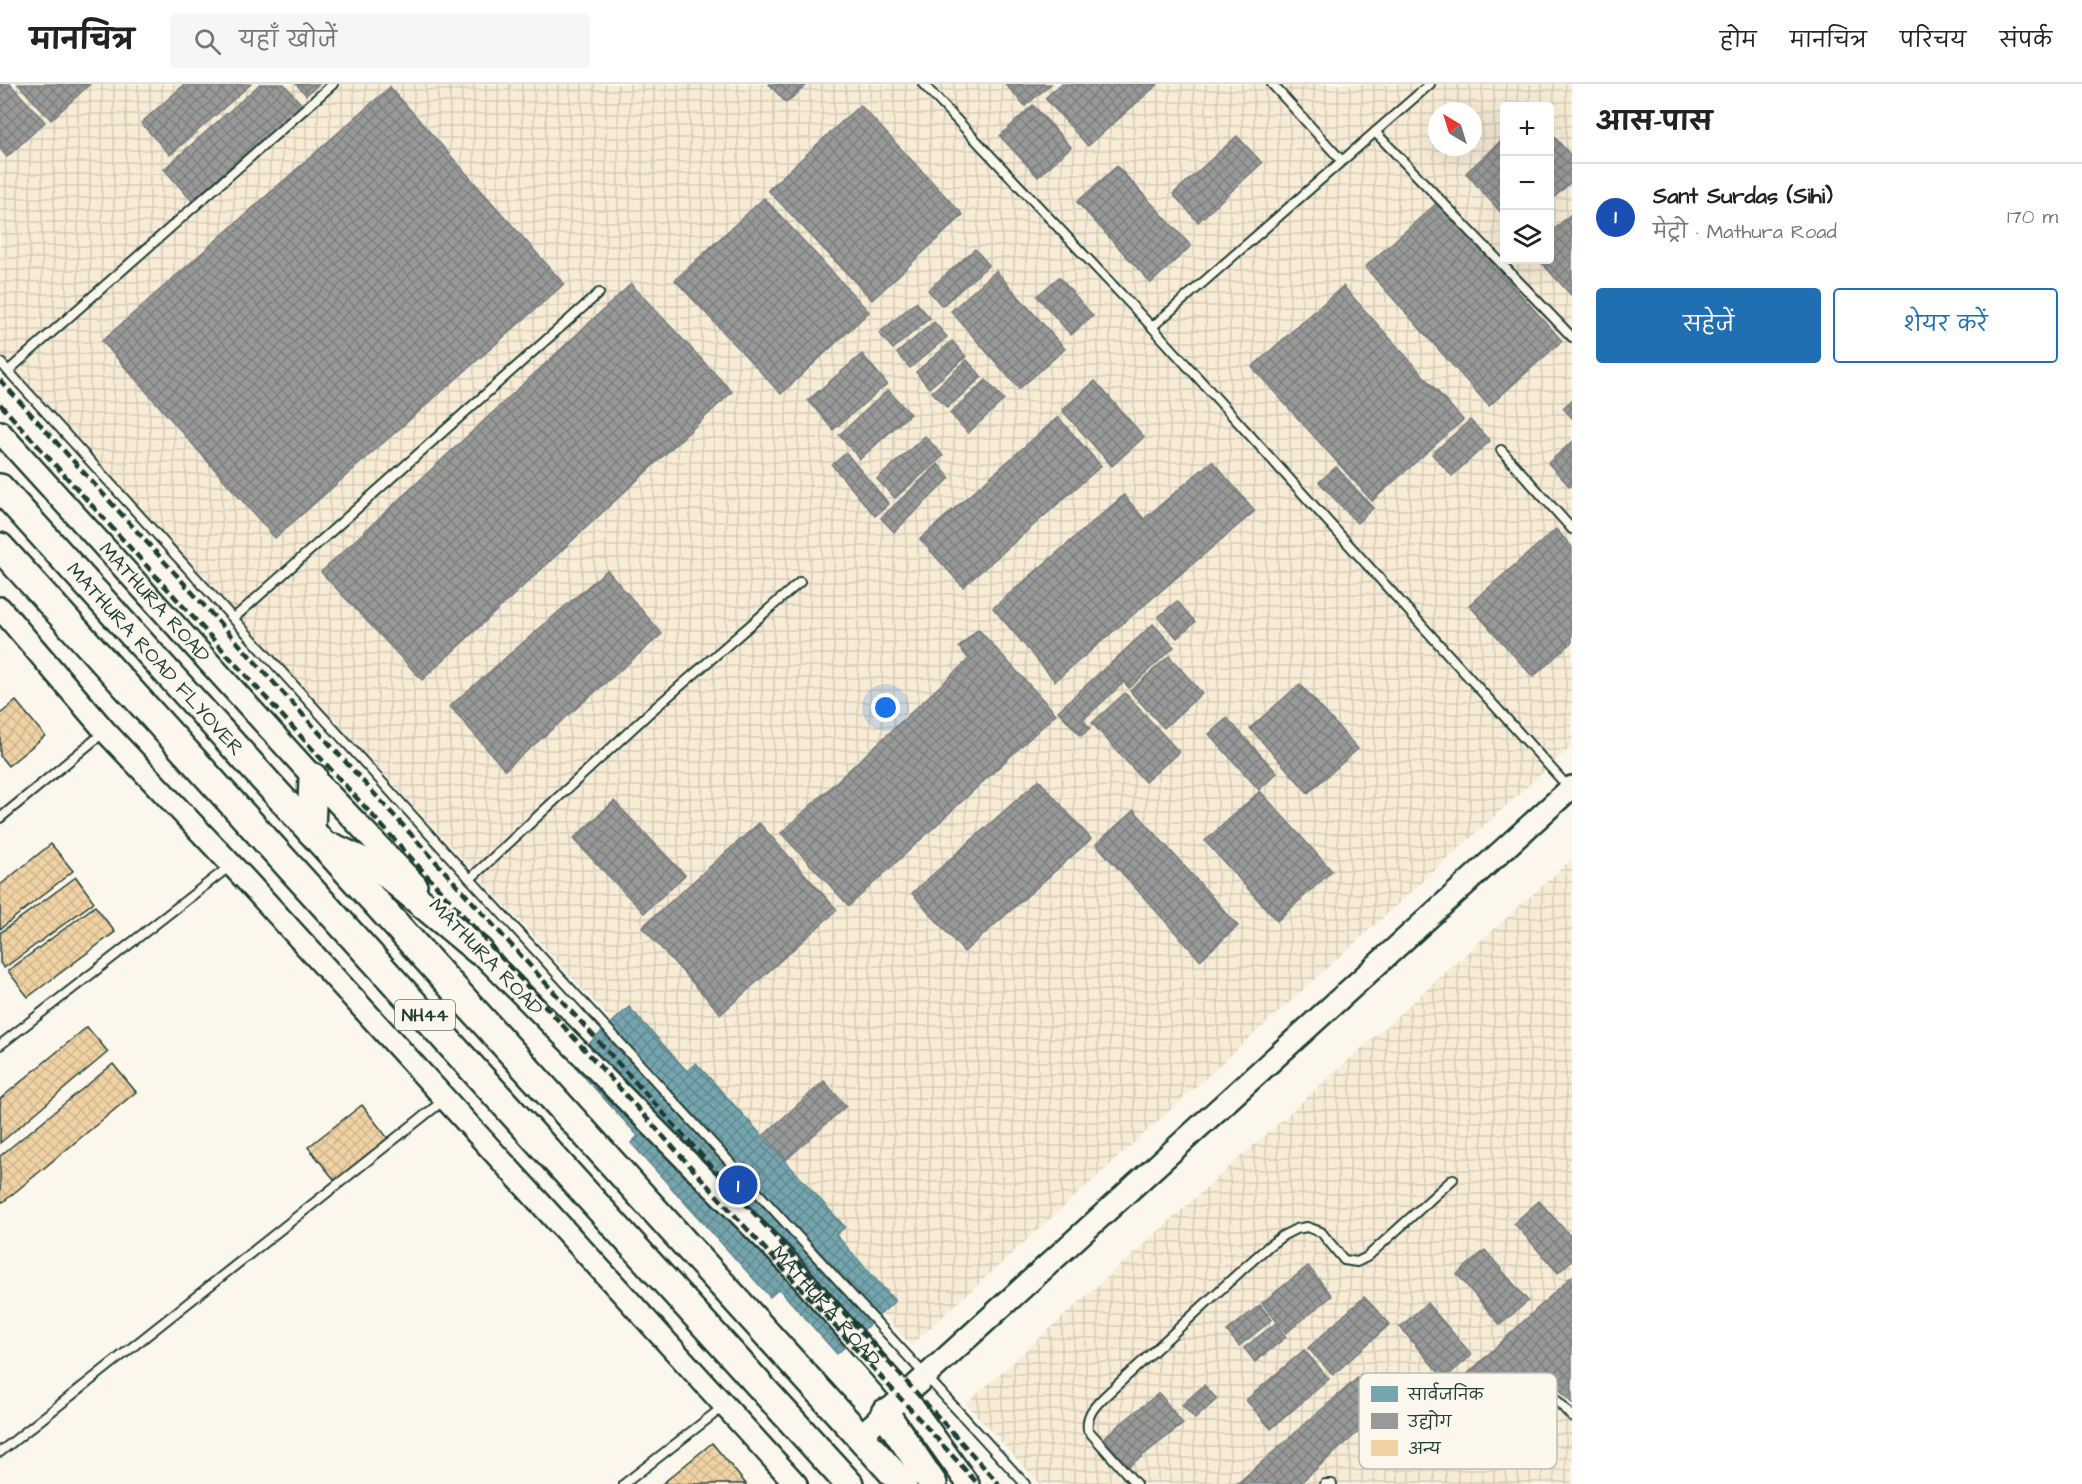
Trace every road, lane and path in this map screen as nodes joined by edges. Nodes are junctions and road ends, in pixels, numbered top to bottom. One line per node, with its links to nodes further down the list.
1 (333, 84): 11 (lane)
2 (923, 84): 8 (lane)
3 (1272, 84): 6 (lane)
4 (1430, 84): 5 (lane)
5 (1375, 132): 6 (lane); 9 (lane)
6 (1341, 160): 8 (lane)
7 (599, 293): 19 (lane)
8 (1152, 327): 22 (lane)
9 (1572, 337)
10 (0, 362): 11 (lane)
11 (8, 371): 19 (lane)
12 (0, 432): 21 (main road, MATHURA ROAD)
13 (1501, 450): 15 (lane)
14 (0, 488): 24 (highway, MATHURA ROAD FLYOVER / NH44)
15 (1572, 529)
16 (0, 547): 40 (highway, NH44)
17 (800, 582): 26 (lane)
18 (0, 608): 20 (main road)
19 (234, 618): 26 (lane)
20 (105, 730): 23 (lane); 25 (main road)
21 (313, 777): 24 (highway); 27 (main road, MATHURA ROAD)
22 (1571, 788): 31 (main road)
23 (0, 818)
24 (316, 837): 27 (highway); 36 (highway, NH44)
25 (231, 865): 28 (lane); 29 (main road)
26 (470, 879): 31 (lane)
27 (479, 951): 33 (main road, MATHURA ROAD)
28 (0, 1045)
29 (445, 1099): 34 (main road); 37 (lane)
30 (1453, 1179): 45 (lane)
31 (926, 1376): 33 (main road); 44 (lane)
32 (1557, 1401): 35 (lane)
33 (895, 1405): 36 (main road); 42 (highway); 43 (main road, MATHURA ROAD)
34 (725, 1406): 38 (lane); 39 (main road)
35 (1572, 1417)
36 (860, 1436): 41 (highway, NH44)
37 (0, 1452)
38 (624, 1484)
39 (796, 1484)
40 (849, 1484)
41 (903, 1484)
42 (933, 1484)
43 (968, 1484)
44 (1025, 1484)
45 (1136, 1484)
46 (1325, 1484): 47 (lane)
47 (1332, 1484)

